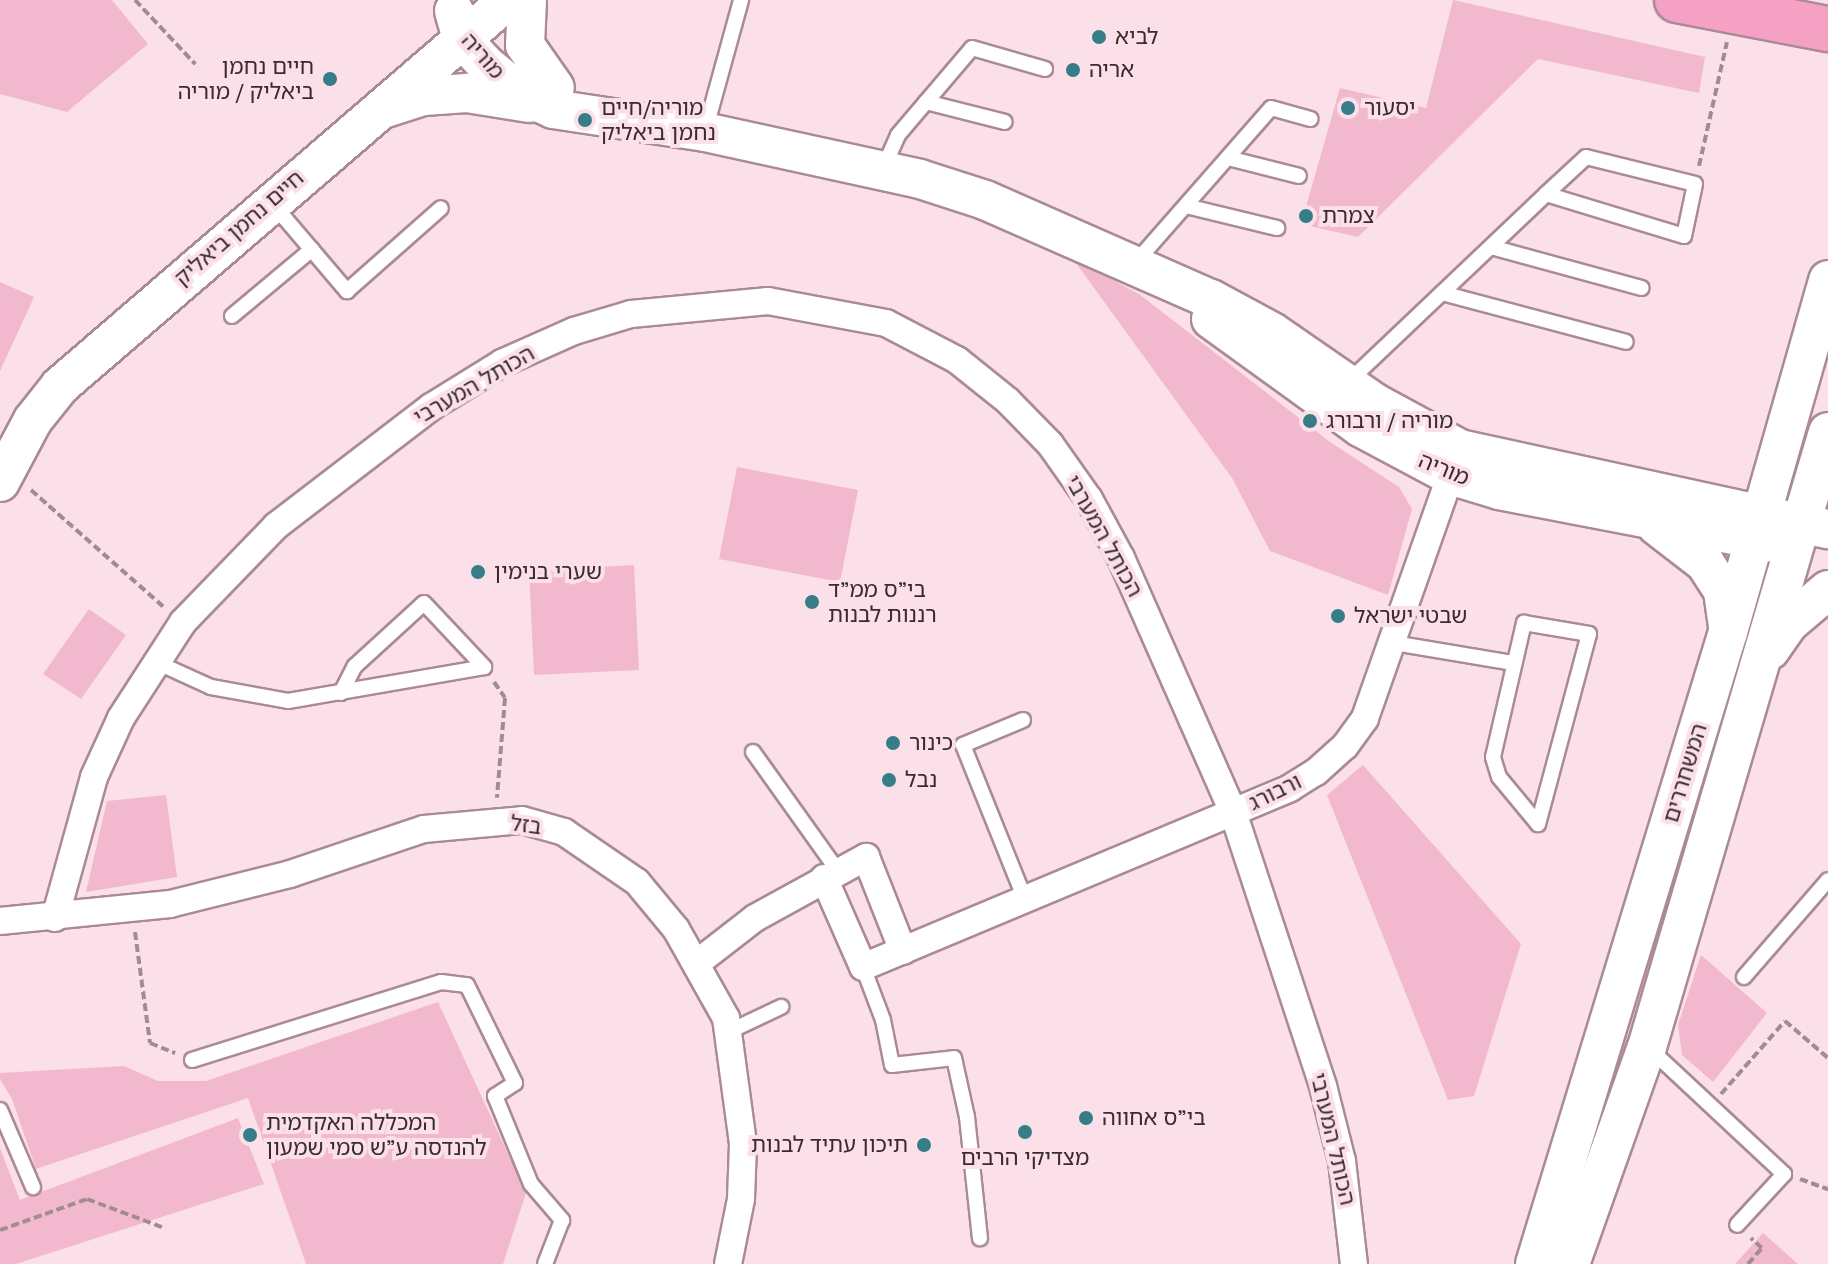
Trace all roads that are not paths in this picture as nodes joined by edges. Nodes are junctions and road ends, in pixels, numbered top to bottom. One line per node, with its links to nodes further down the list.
1 (508, 0): 5 (street, חיים נחמן ביאליק)
2 (527, 0): 10 (street)
3 (741, 0): 15 (lane)
4 (1677, 0): 6 (highway)
5 (465, 19): 10 (street, מוריה); 12 (street, חיים נחמן ביאליק); 33 (street, חיים נחמן ביאליק)
6 (1784, 21): 7 (highway); 8 (highway)
7 (1828, 29)
8 (1828, 52)
9 (1045, 69): 11 (lane)
10 (554, 98): 12 (street); 15 (street, מוריה)
11 (926, 102): 14 (lane); 17 (lane)
12 (375, 111): 20 (street, חיים נחמן ביאליק)
13 (1311, 119): 16 (lane)
14 (1005, 122)
15 (694, 130): 17 (street, מוריה)
16 (1228, 158): 18 (lane); 21 (lane)
17 (882, 171): 26 (street, מוריה)
18 (1299, 176)
19 (1546, 194): 19 (lane); 24 (lane)
20 (270, 201): 25 (lane); 36 (street, חיים נחמן ביאליק)
21 (1186, 206): 23 (lane); 26 (lane)
22 (441, 208): 25 (lane)
23 (1277, 228)
24 (1491, 247): 28 (lane); 29 (lane)
25 (312, 249): 30 (lane)
26 (1140, 268): 32 (street, מוריה); 35 (street, מוריה)
27 (1828, 280): 38 (street, המשחררים)
28 (1642, 288)
29 (1442, 293): 31 (lane); 32 (lane)
30 (232, 316)
31 (1626, 342)
32 (1346, 383): 35 (street, מוריה)
33 (0, 429)
34 (1828, 432): 39 (street, המשחררים)
35 (1455, 462): 37 (street, מוריה); 38 (street, מוריה); 42 (street, ורבורג)
36 (4, 474)
37 (1644, 518): 38 (street, מוריה); 41 (street)
38 (1759, 527): 39 (street, מוריה); 41 (street, המשחררים)
39 (1813, 538): 45 (street, המשחררים)
40 (1828, 590): 45 (street)
41 (1728, 632): 70 (street, המשחררים)
42 (1394, 643): 44 (lane); 49 (street, ורבורג)
43 (156, 662): 46 (lane); 49 (street, הכותל המערבי); 53 (street, הכותל המערבי)
44 (1514, 663): 44 (lane)
45 (1758, 669): 61 (street, המשחררים)
46 (341, 693): 46 (lane)
47 (1023, 720): 52 (lane)
48 (753, 752): 50 (lane)
49 (1233, 812): 52 (street, ורבורג); 69 (street, הכותל המערבי)
50 (831, 874): 55 (street); 56 (street); 57 (street)
51 (1828, 880): 58 (lane)
52 (1025, 899): 55 (street, ורבורג)
53 (55, 918): 54 (street, בזל); 56 (street, בזל)
54 (0, 921)
55 (903, 951): 57 (street, ורבורג)
56 (697, 963): 60 (street, בזל)
57 (863, 967): 66 (lane)
58 (1744, 977)
59 (781, 1007): 60 (lane)
60 (728, 1032): 68 (street, בזל)
61 (1647, 1047): 65 (lane); 71 (street, המשחררים)
62 (192, 1060): 67 (lane)
63 (0, 1110): 64 (lane)
64 (33, 1187)
65 (1737, 1225)
66 (980, 1238)
67 (545, 1264)
68 (728, 1264)
69 (1354, 1264)
70 (1535, 1264)
71 (1570, 1264)

